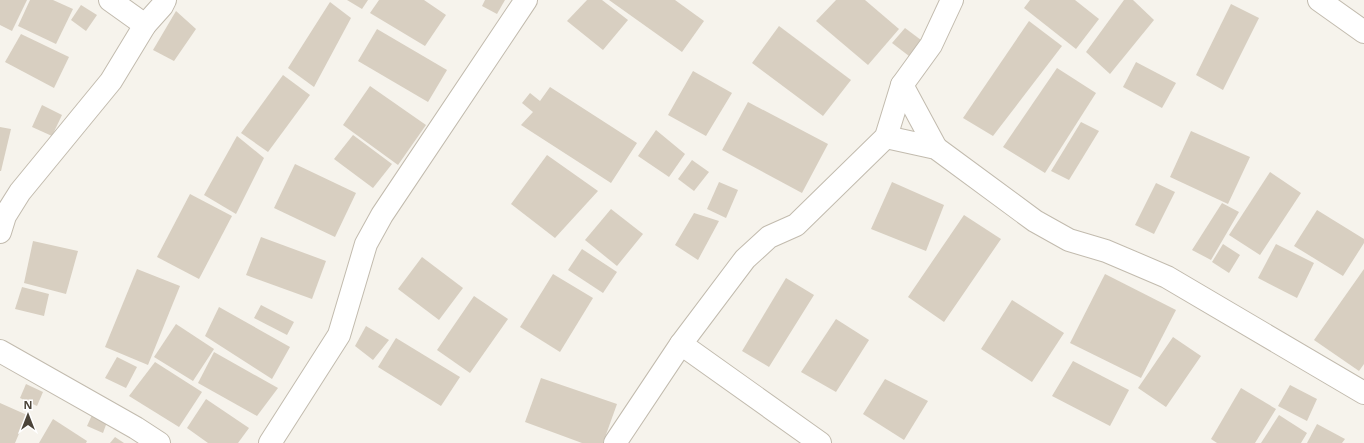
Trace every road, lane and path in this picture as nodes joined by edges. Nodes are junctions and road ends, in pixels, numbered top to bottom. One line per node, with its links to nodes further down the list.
1 (110, 0): 6 (street)
2 (165, 0): 6 (street)
3 (526, 0): 16 (street)
4 (952, 0): 8 (street)
5 (1319, 0): 7 (street)
6 (145, 25): 11 (street)
7 (1364, 32)
8 (902, 85): 9 (street); 10 (street)
9 (886, 137): 10 (street); 12 (street)
10 (936, 148): 14 (street)
11 (0, 232)
12 (681, 344): 17 (street); 18 (street)
13 (0, 351): 15 (street)
14 (1364, 393)
15 (159, 443)
16 (270, 443)
17 (615, 443)
18 (820, 443)

